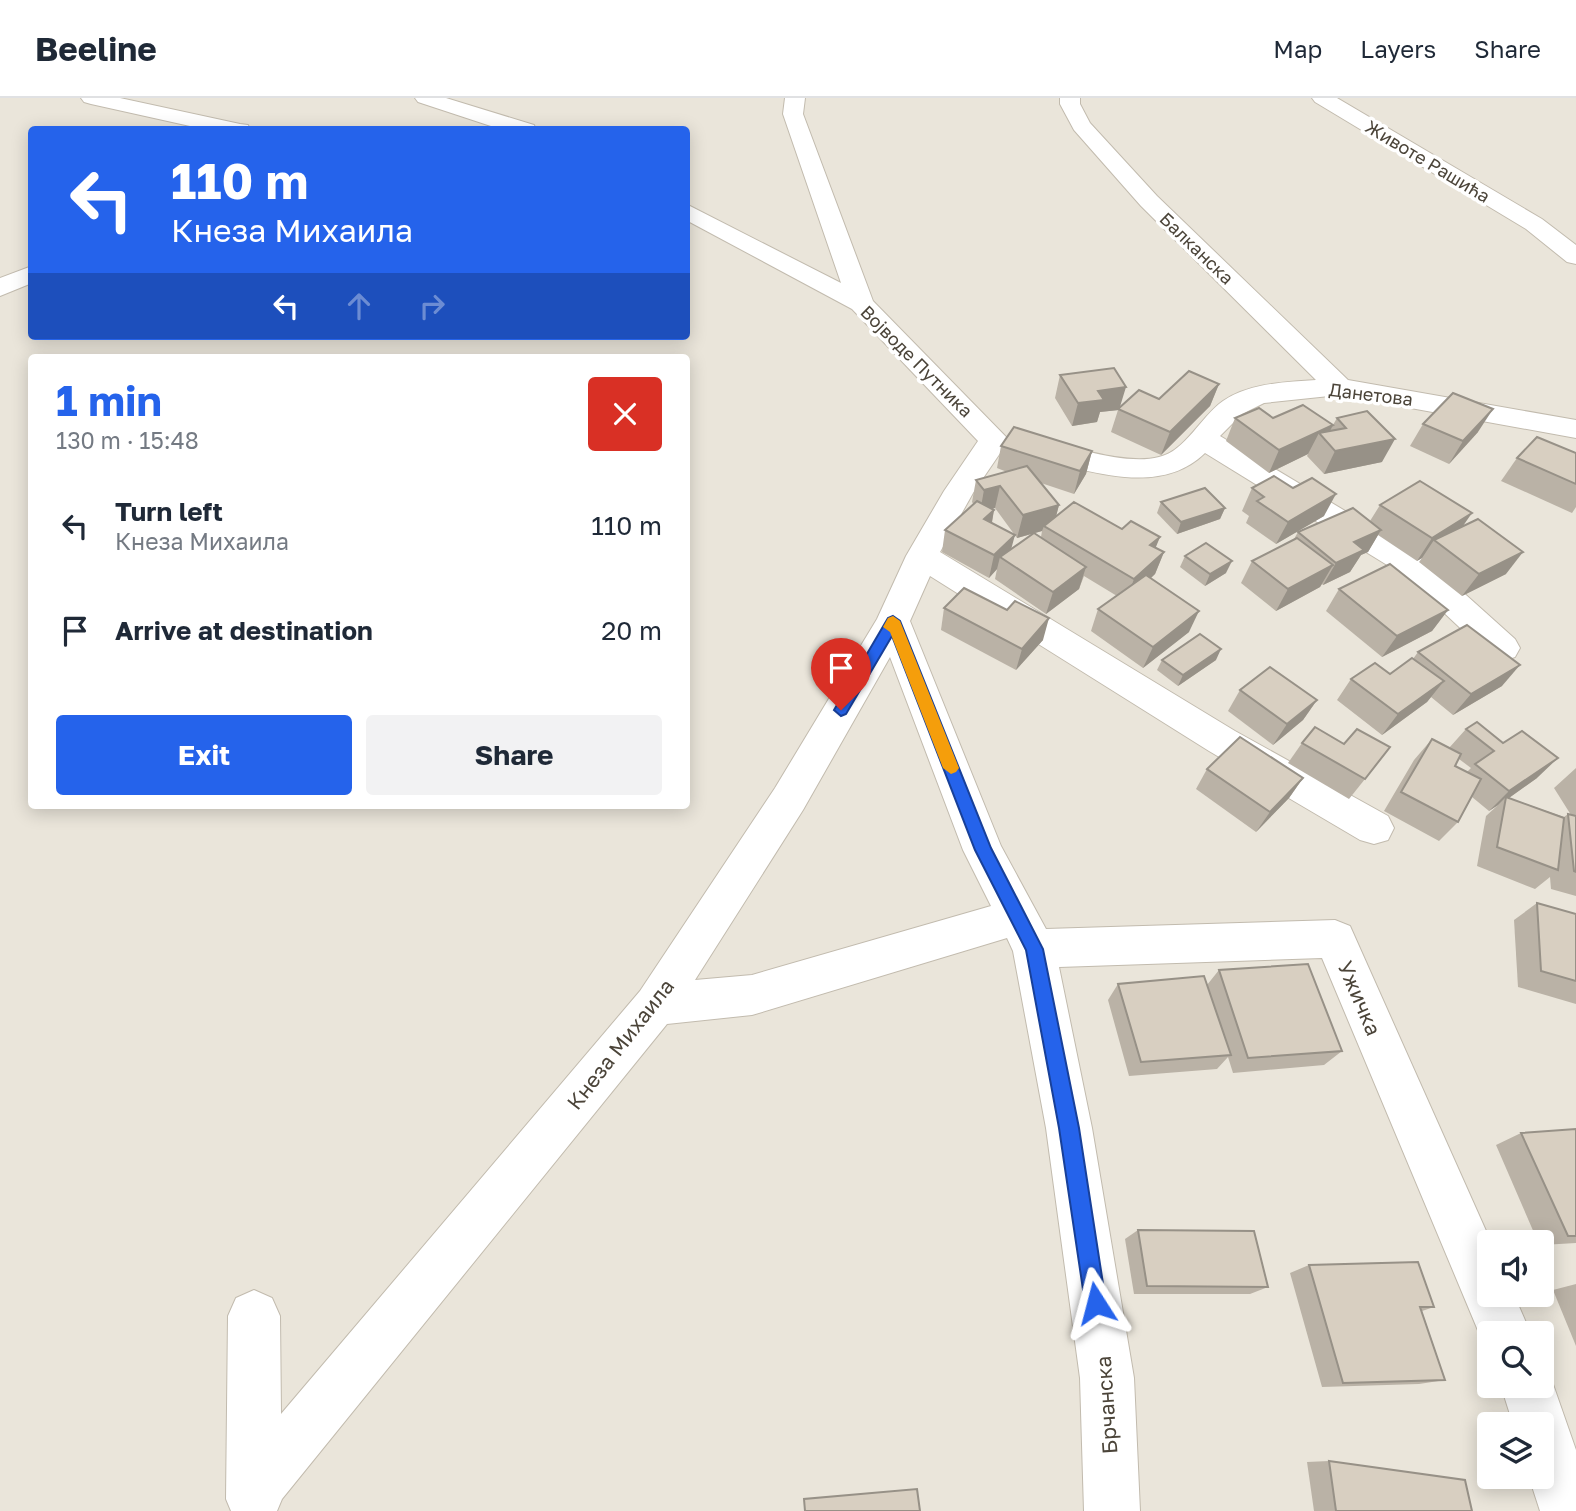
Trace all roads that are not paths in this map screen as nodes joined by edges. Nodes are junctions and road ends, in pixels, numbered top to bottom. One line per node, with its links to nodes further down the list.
1 (92, 98): 6 (street)
2 (425, 98): 7 (street)
3 (795, 98): 16 (street)
4 (1070, 98): 17 (street, Балканска)
5 (1322, 98): 10 (street, Животе Рашића)
6 (222, 126)
7 (513, 126)
8 (690, 213): 11 (street, Војводе Путника)
9 (1576, 223): 10 (street)
10 (1534, 224): 13 (street, Животе Рашића)
11 (724, 230): 12 (street); 16 (street, Војводе Путника)
12 (699, 241)
13 (1576, 257)
14 (28, 275): 15 (street)
15 (0, 288)
16 (861, 304): 20 (street, Војводе Путника)
17 (1339, 387): 18 (street, Данетова); 19 (street, Данетова)
18 (1576, 429)
19 (1201, 438): 20 (street, Данетова); 23 (street)
20 (994, 440): 21 (street)
21 (922, 556): 22 (street, Кнеза Михаила); 24 (street)
22 (893, 621): 25 (street, Брчанска); 26 (street, Кнеза Михаила)
23 (1503, 648)
24 (1374, 828)
25 (1025, 933): 26 (street); 28 (street, Ужичка); 31 (street, Брчанска)
26 (655, 1005): 30 (street, Кнеза Михаила)
27 (254, 1315): 30 (street, Кнеза Михаила)
28 (1499, 1321)
29 (1554, 1467): 32 (street)
30 (253, 1500)
31 (1112, 1511)
32 (1568, 1511)

